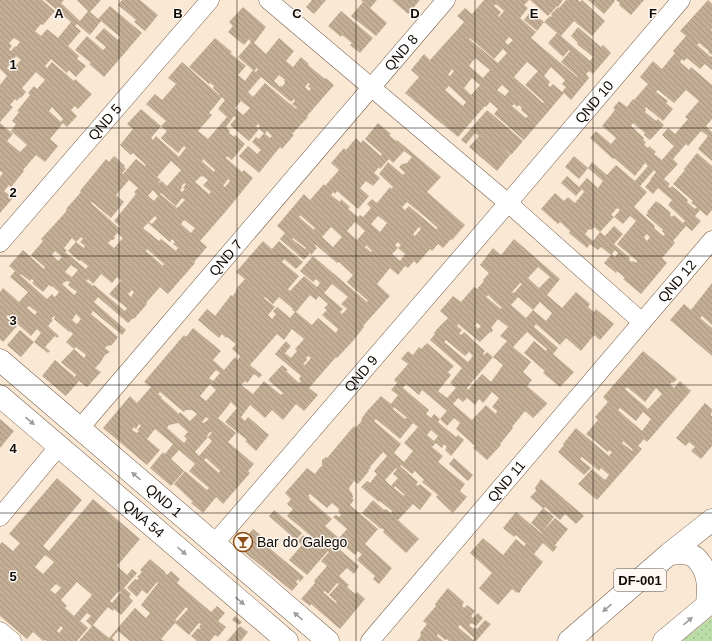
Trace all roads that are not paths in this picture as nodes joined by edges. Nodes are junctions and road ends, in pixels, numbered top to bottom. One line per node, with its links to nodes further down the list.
1 (210, 0): 8 (street, QND 5)
2 (268, 0): 5 (street)
3 (446, 0): 5 (street, QND 8)
4 (681, 0): 6 (street, QND 10)
5 (371, 87): 6 (street); 14 (street, QND 7)
6 (508, 203): 9 (street); 18 (street, QND 9)
7 (712, 240): 9 (street, QND 12)
8 (0, 243)
9 (642, 322): 25 (street, QND 11)
10 (0, 360): 11 (main road); 12 (main road, QND 1)
11 (0, 366)
12 (24, 381): 13 (main road); 14 (main road, QND 1)
13 (3, 399): 15 (main road, QNA 54, one-way to 15)
14 (80, 428): 18 (main road, QND 1, one-way to 14)
15 (59, 446): 16 (street); 23 (main road, QNA 54, one-way to 23)
16 (0, 517)
17 (712, 520): 19 (main road, DF-001)
18 (214, 544): 24 (main road, QND 1, one-way to 18)
19 (669, 554): 20 (main road); 26 (main road, DF-001, one-way to 26)
20 (710, 603): 27 (main road, one-way to 20)
21 (0, 631): 22 (street)
22 (12, 641)
23 (287, 641)
24 (328, 641)
25 (370, 641)
26 (569, 641)
27 (664, 641)

